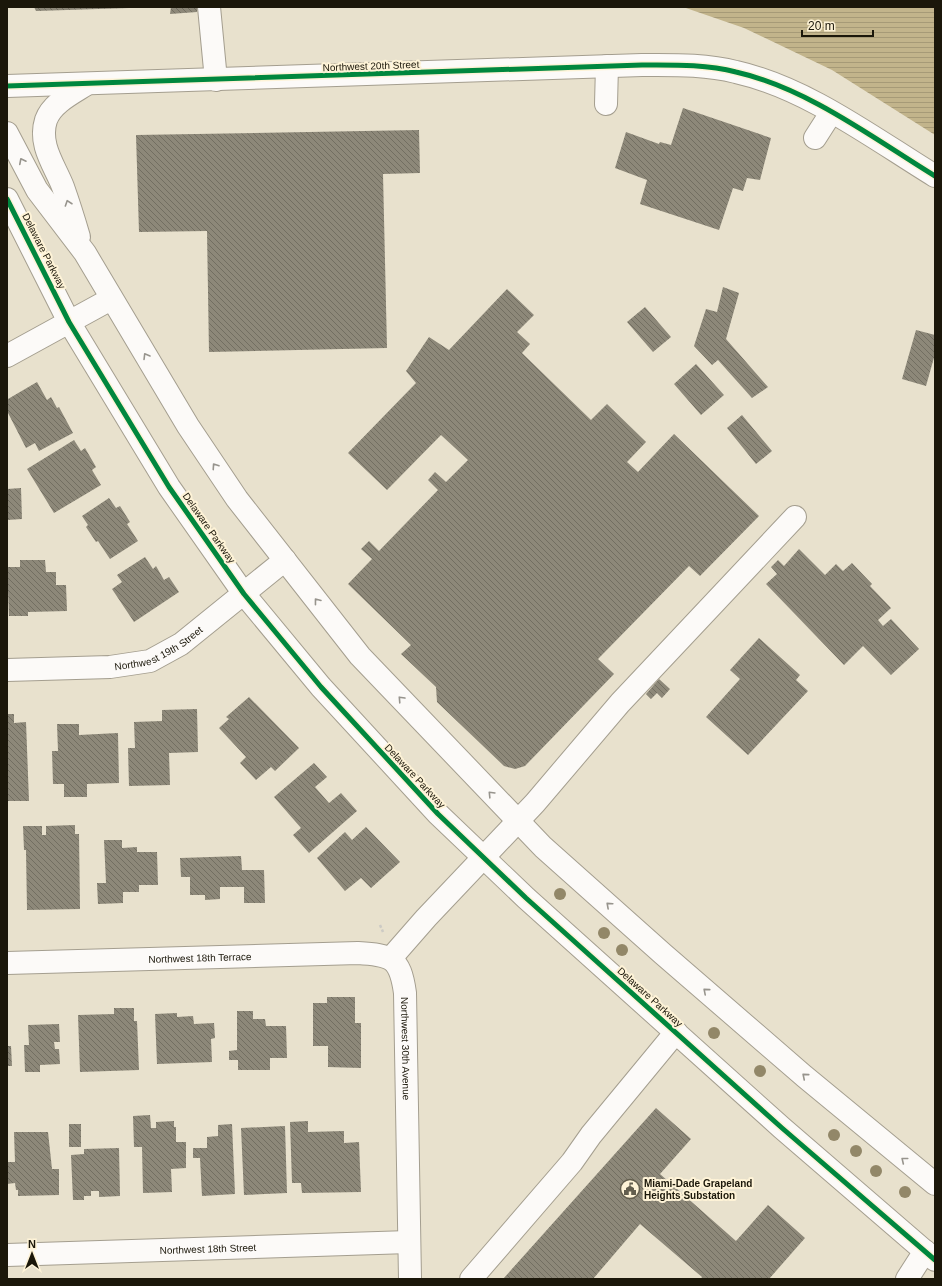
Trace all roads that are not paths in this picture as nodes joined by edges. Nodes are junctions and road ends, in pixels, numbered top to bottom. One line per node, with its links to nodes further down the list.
1 (209, 7): 3 (street)
2 (607, 66): 3 (street, Northwest 20th Street); 6 (street); 7 (street, Northwest 20th Street)
3 (216, 80): 4 (street, Northwest 20th Street)
4 (87, 84): 5 (street, Northwest 20th Street); 12 (street, one-way to 4)
5 (7, 86)
6 (606, 104)
7 (832, 113): 9 (street); 10 (street, Northwest 20th Street)
8 (7, 133): 12 (street, one-way to 8)
9 (815, 138)
10 (935, 176)
11 (7, 199): 14 (street, Delaware Parkway)
12 (85, 253): 13 (street)
13 (111, 299): 14 (street); 17 (street, one-way to 13)
14 (69, 322): 15 (street); 18 (street, Delaware Parkway)
15 (7, 356)
16 (795, 517): 20 (street)
17 (284, 560): 18 (street, Northwest 19th Street); 20 (street, one-way to 17)
18 (244, 594): 19 (street, Northwest 19th Street); 21 (street, Delaware Parkway)
19 (7, 670)
20 (518, 822): 21 (street); 25 (street, one-way to 20)
21 (482, 857): 22 (street); 24 (street, Delaware Parkway)
22 (391, 958): 23 (street, Northwest 18th Terrace); 26 (street, Northwest 30th Avenue)
23 (7, 963)
24 (676, 1032): 28 (street, Delaware Parkway); 30 (street)
25 (935, 1184)
26 (409, 1242): 27 (street, Northwest 18th Street); 29 (street, Northwest 30th Avenue)
27 (7, 1255)
28 (930, 1255): 31 (street)
29 (410, 1279)
30 (471, 1279)
31 (907, 1279)

